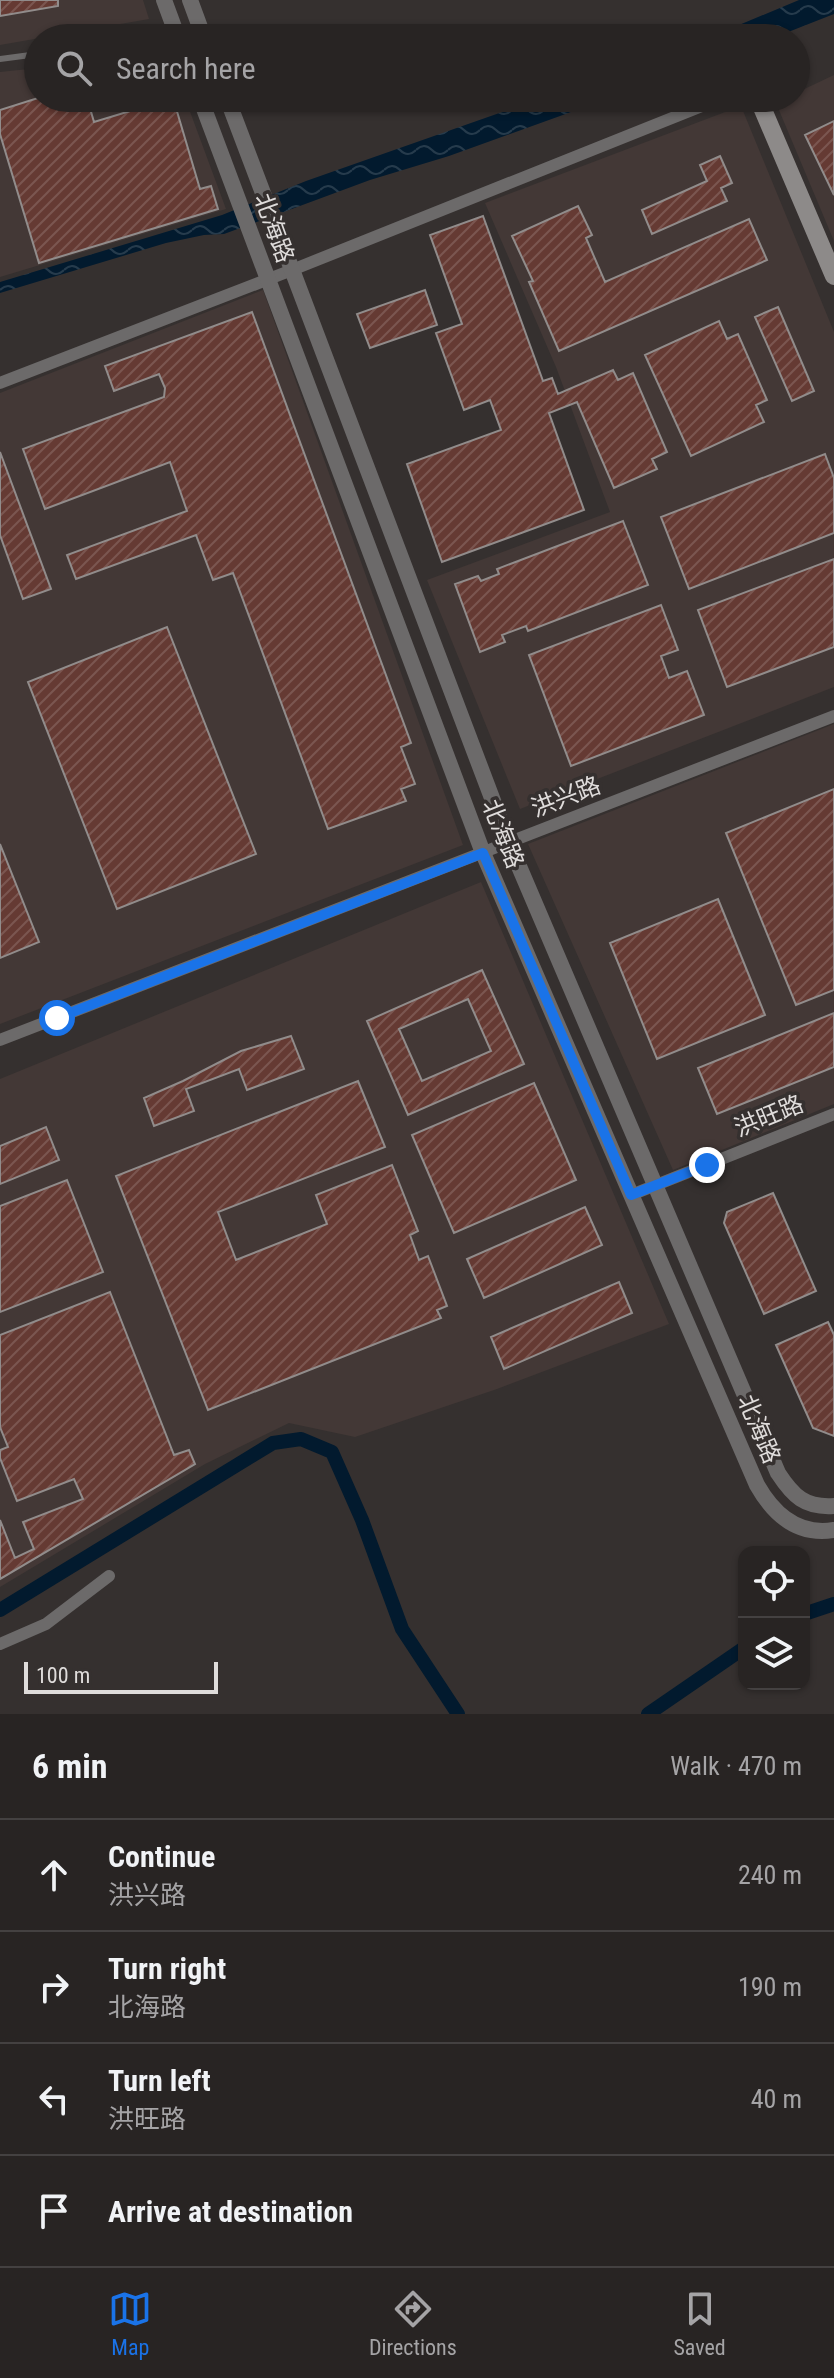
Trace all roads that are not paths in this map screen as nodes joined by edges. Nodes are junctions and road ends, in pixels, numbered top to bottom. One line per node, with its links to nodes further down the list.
1 (164, 0): 3 (street)
2 (190, 0): 4 (street)
3 (170, 24)
4 (199, 24)
5 (24, 56): 6 (lane)
6 (0, 59)
7 (205, 112): 13 (street, 北海路)
8 (232, 112): 11 (street, 北海路)
9 (687, 112): 11 (street)
10 (764, 112): 12 (main road)
11 (292, 270): 13 (street); 16 (street, 北海路)
12 (834, 276)
13 (267, 280): 14 (street); 17 (street, 北海路)
14 (0, 383)
15 (834, 716): 16 (street, 洪兴路)
16 (509, 843): 17 (street, 洪兴路); 20 (street, 北海路)
17 (483, 853): 18 (street, 洪兴路); 21 (street, 北海路)
18 (0, 1040)
19 (834, 1114): 20 (street, 洪旺路)
20 (656, 1186): 21 (street, 洪旺路); 22 (street, 北海路)
21 (631, 1195): 23 (street, 北海路)
22 (834, 1506)
23 (834, 1530)
24 (109, 1576): 25 (street)
25 (0, 1644)

